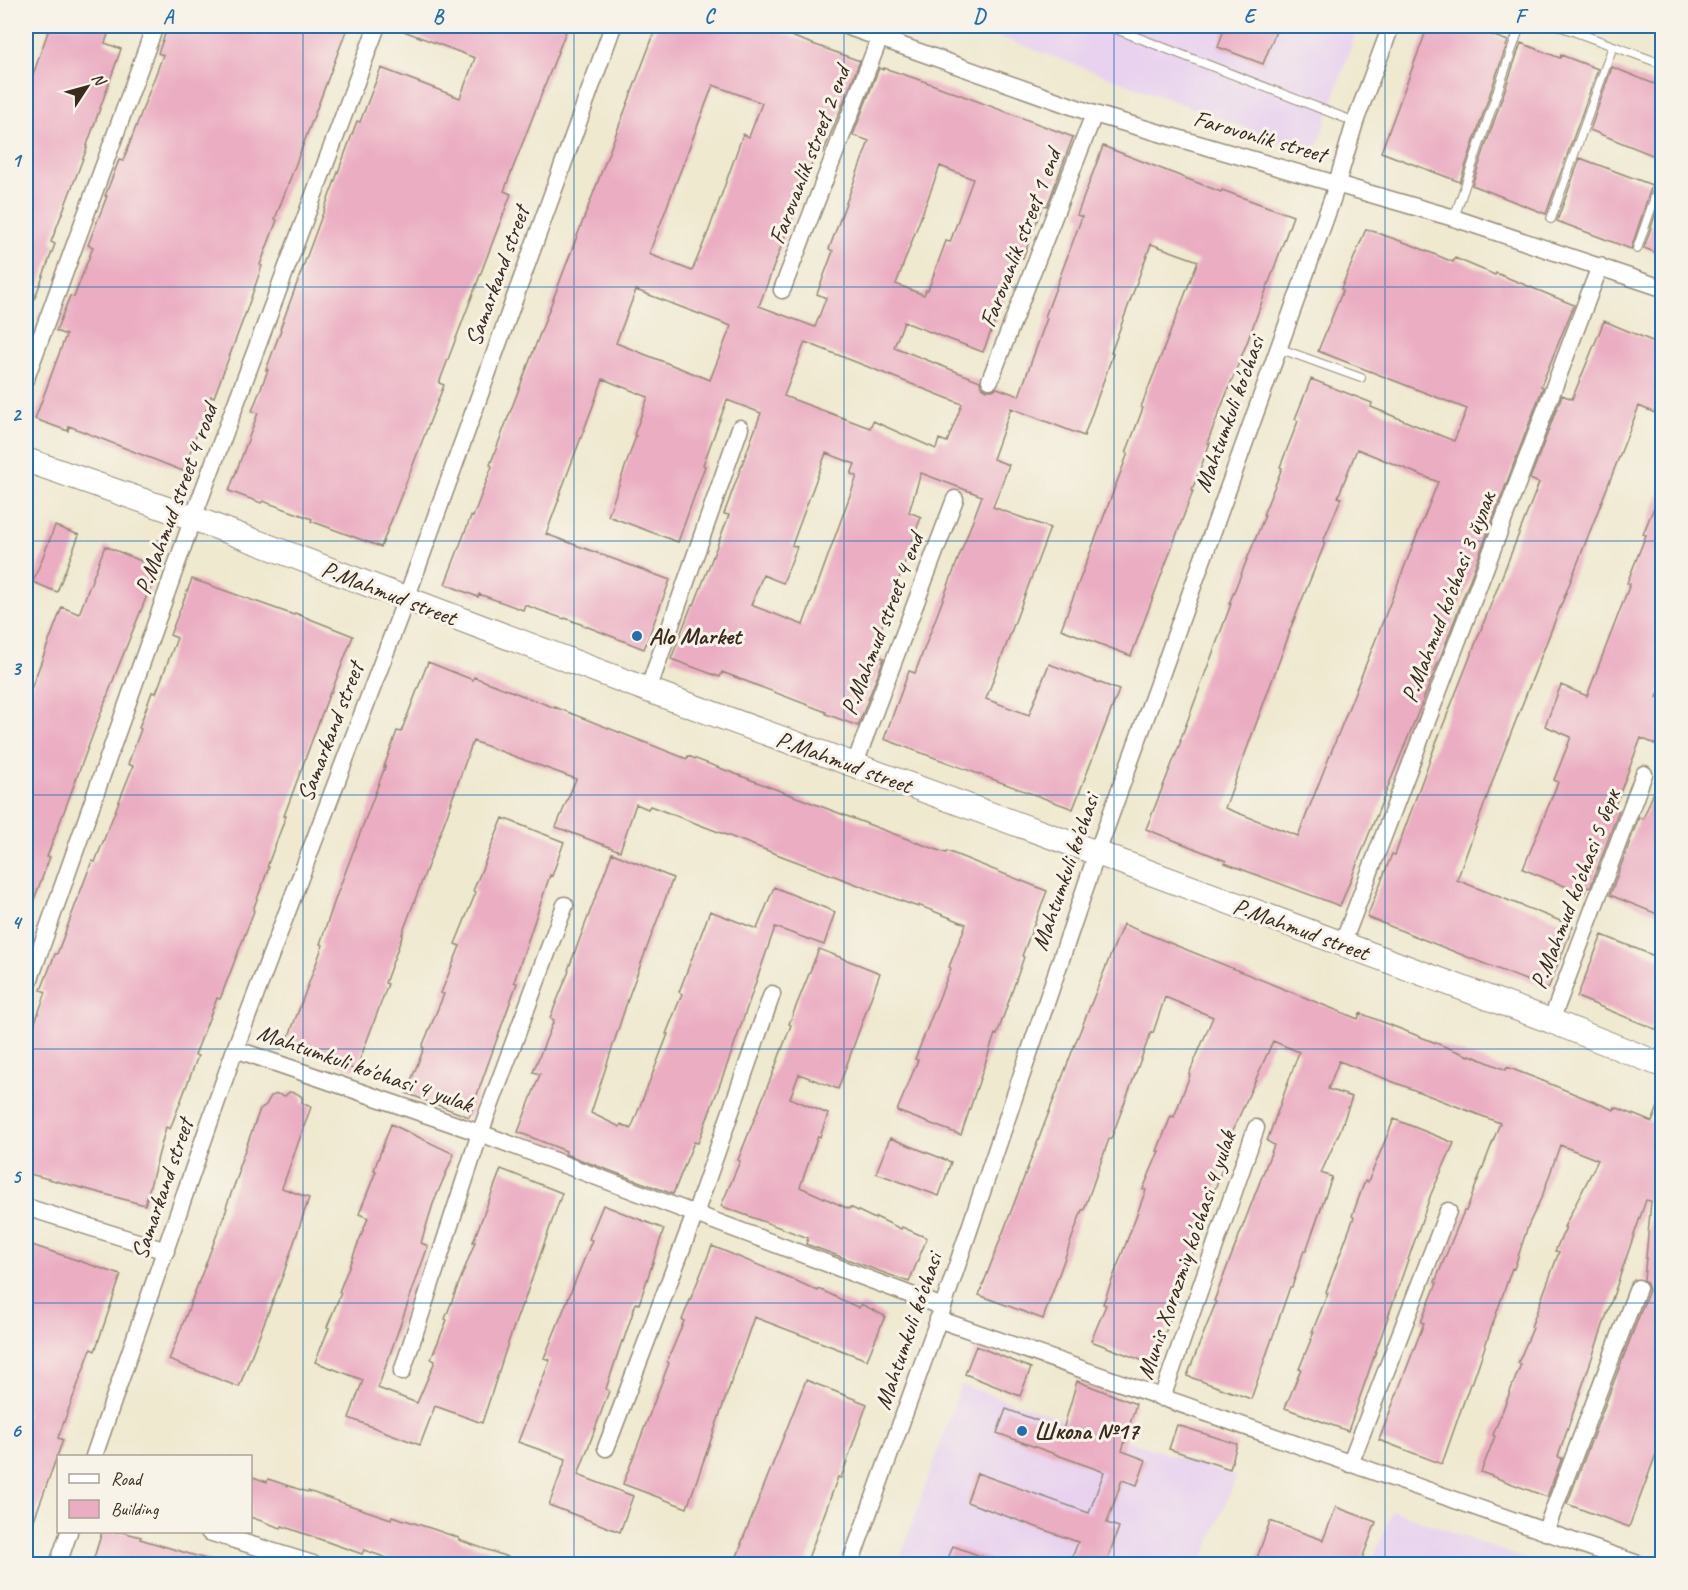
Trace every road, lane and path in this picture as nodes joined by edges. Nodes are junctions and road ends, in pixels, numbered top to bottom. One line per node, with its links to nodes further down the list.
1 (154, 26): 23 (street)
2 (377, 26): 29 (street, P.Mahmud street 4 road)
3 (613, 26): 30 (street, Samarkand street)
4 (846, 26): 9 (street, Farovonlik street)
5 (1108, 26): 13 (lane)
6 (1391, 26): 13 (street, Mahtumkuli ko'chasi)
7 (1520, 26): 16 (lane)
8 (1559, 26): 10 (lane)
9 (880, 37): 12 (street, Farovonlik street); 21 (street, Farovanlik street 2 end)
10 (1613, 46): 11 (lane); 17 (lane)
11 (1662, 64)
12 (1094, 114): 15 (street, Farovonlik street); 25 (street, Farovanlik street 1 end)
13 (1355, 122): 15 (street, Mahtumkuli ko'chasi)
14 (1662, 177): 18 (lane)
15 (1335, 190): 16 (street, Farovonlik street); 22 (street, Mahtumkuli ko'chasi)
16 (1454, 218): 19 (street, Farovonlik street)
17 (1551, 219)
18 (1637, 249)
19 (1600, 266): 20 (street, Farovonlik street); 36 (street, P.Mahmud ko'chasi 3 йулак)
20 (1662, 288)
21 (782, 290)
22 (1278, 348): 24 (lane); 34 (street, Mahtumkuli ko'chasi)
23 (26, 378)
24 (1361, 378)
25 (990, 380)
26 (740, 428): 31 (street)
27 (26, 460): 29 (street, P.Mahmud street)
28 (955, 499): 32 (street, P.Mahmud street 4 end)
29 (194, 518): 30 (street, P.Mahmud street); 37 (street, P.Mahmud street 4 road)
30 (406, 599): 31 (street, P.Mahmud street); 40 (street, Samarkand street)
31 (648, 690): 32 (street, P.Mahmud street)
32 (849, 764): 34 (street, P.Mahmud street)
33 (1644, 774): 39 (street, P.Mahmud ko'chasi 5 берк)
34 (1096, 853): 36 (street, P.Mahmud street); 49 (street, Mahtumkuli ko'chasi)
35 (565, 905): 43 (street, Mahtumkuli ko'chasi 4 yulak)
36 (1342, 945): 39 (street, P.Mahmud street)
37 (26, 990)
38 (772, 994): 46 (street)
39 (1551, 1022): 41 (street, P.Mahmud street)
40 (235, 1049): 43 (street, Mahtumkuli ko'chasi 4 yulak); 47 (street, Samarkand street)
41 (1662, 1065)
42 (1256, 1128): 51 (street, Munis Xorazmiy ko'chasi 4 yulak)
43 (480, 1133): 46 (street, Mahtumkuli ko'chasi 4 yulak); 50 (street, Mahtumkuli ko'chasi 4 yulak)
44 (26, 1207): 47 (street)
45 (1448, 1211): 54 (street)
46 (695, 1214): 49 (street, Mahtumkuli ko'chasi 4 yulak); 52 (street)
47 (166, 1251): 53 (street, Samarkand street)
48 (1638, 1288): 55 (street)
49 (940, 1313): 51 (street, Munis Xorazmiy ko'chasi 4 yulak); 60 (street, Mahtumkuli ko'chasi)
50 (402, 1372)
51 (1162, 1398): 54 (street, Munis Xorazmiy ko'chasi 4 yulak)
52 (606, 1448)
53 (94, 1455)
54 (1350, 1464): 55 (street, Munis Xorazmiy ko'chasi 4 yulak)
55 (1545, 1532): 61 (street, Munis Xorazmiy ko'chasi 4 yulak)
56 (69, 1533): 58 (street)
57 (213, 1533): 59 (street)
58 (58, 1564)
59 (313, 1564)
60 (850, 1564)
61 (1638, 1564)

